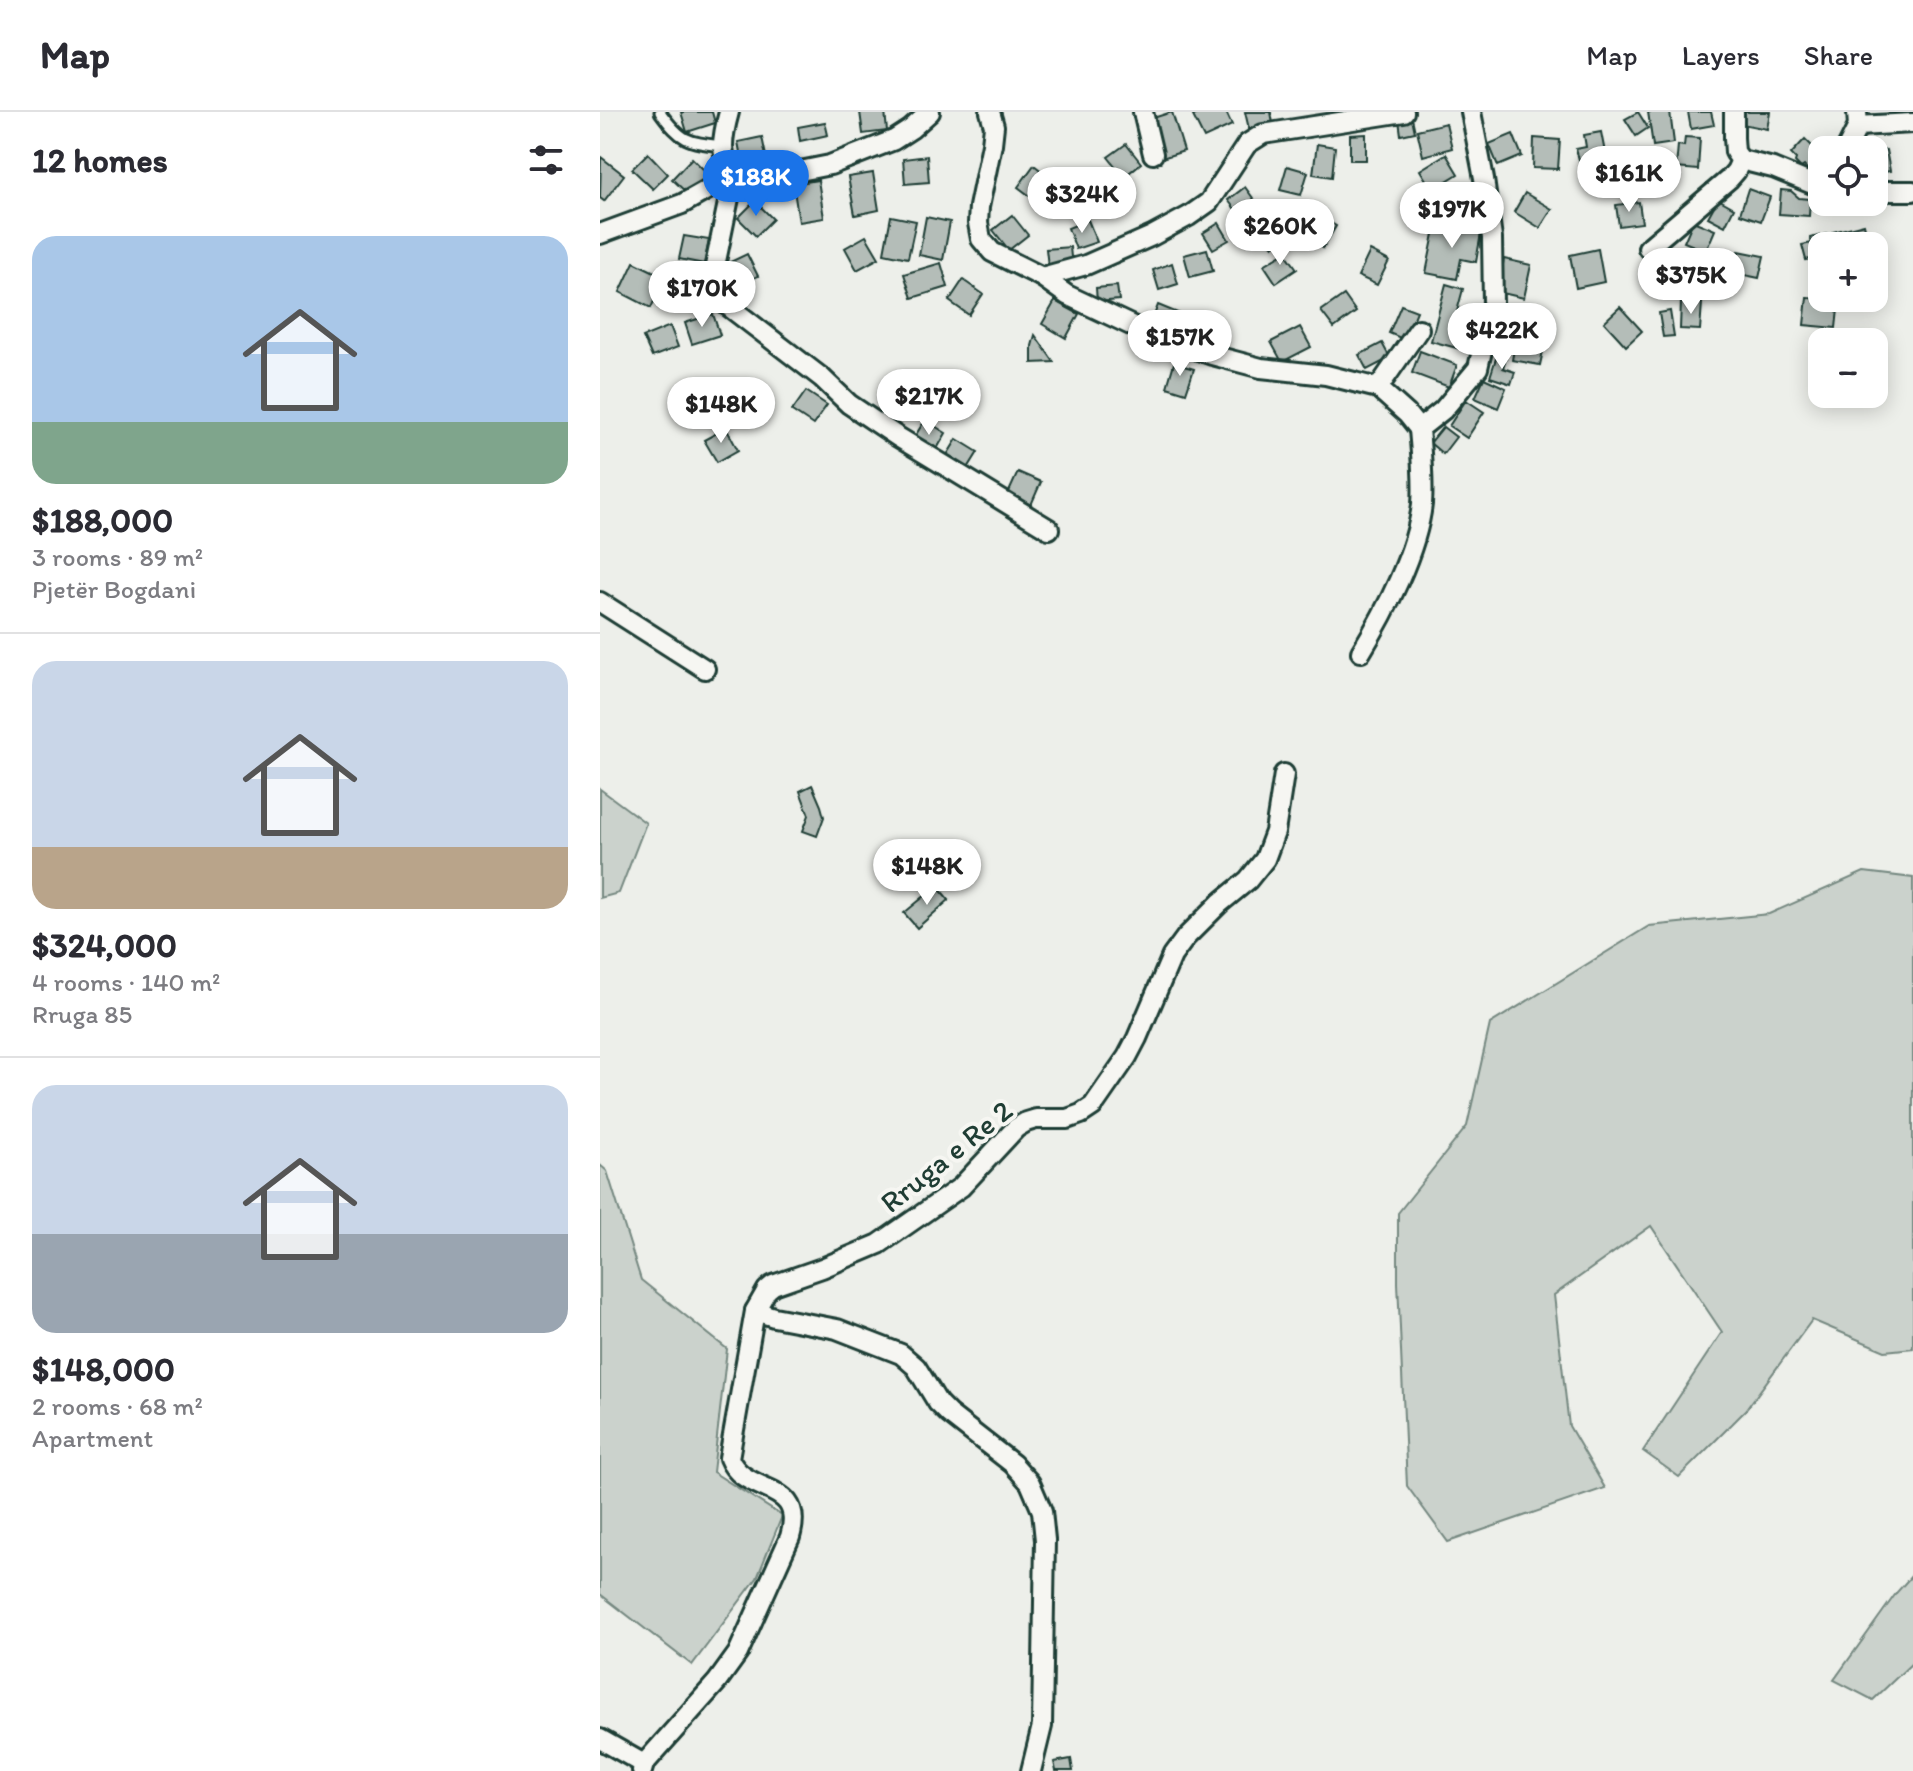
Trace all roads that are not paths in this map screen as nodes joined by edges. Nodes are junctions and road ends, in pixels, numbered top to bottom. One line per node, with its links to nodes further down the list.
1 (660, 112): 11 (lane)
2 (729, 112): 11 (street)
3 (930, 112): 15 (street)
4 (990, 112): 20 (street)
5 (1143, 112): 12 (street)
6 (1404, 112): 20 (street)
7 (1471, 112): 23 (street)
8 (1734, 112): 13 (street)
9 (1857, 119): 10 (street)
10 (1913, 123)
11 (723, 146): 15 (street)
12 (1153, 154)
13 (1741, 160): 14 (street); 19 (street)
14 (1808, 178)
15 (730, 181): 18 (street); 24 (street)
16 (1888, 191): 17 (street)
17 (1913, 191)
18 (600, 234)
19 (1648, 248)
20 (1042, 277): 22 (street)
21 (1419, 329): 22 (street)
22 (1378, 388): 23 (street)
23 (1419, 429): 26 (street)
24 (1049, 529)
25 (600, 602): 27 (street)
26 (1361, 652)
27 (705, 669)
28 (1284, 774): 29 (street, Rruga e Re 2)
29 (755, 1311): 31 (street); 32 (street)
30 (600, 1739): 31 (street)
31 (643, 1767)
32 (1031, 1771)

